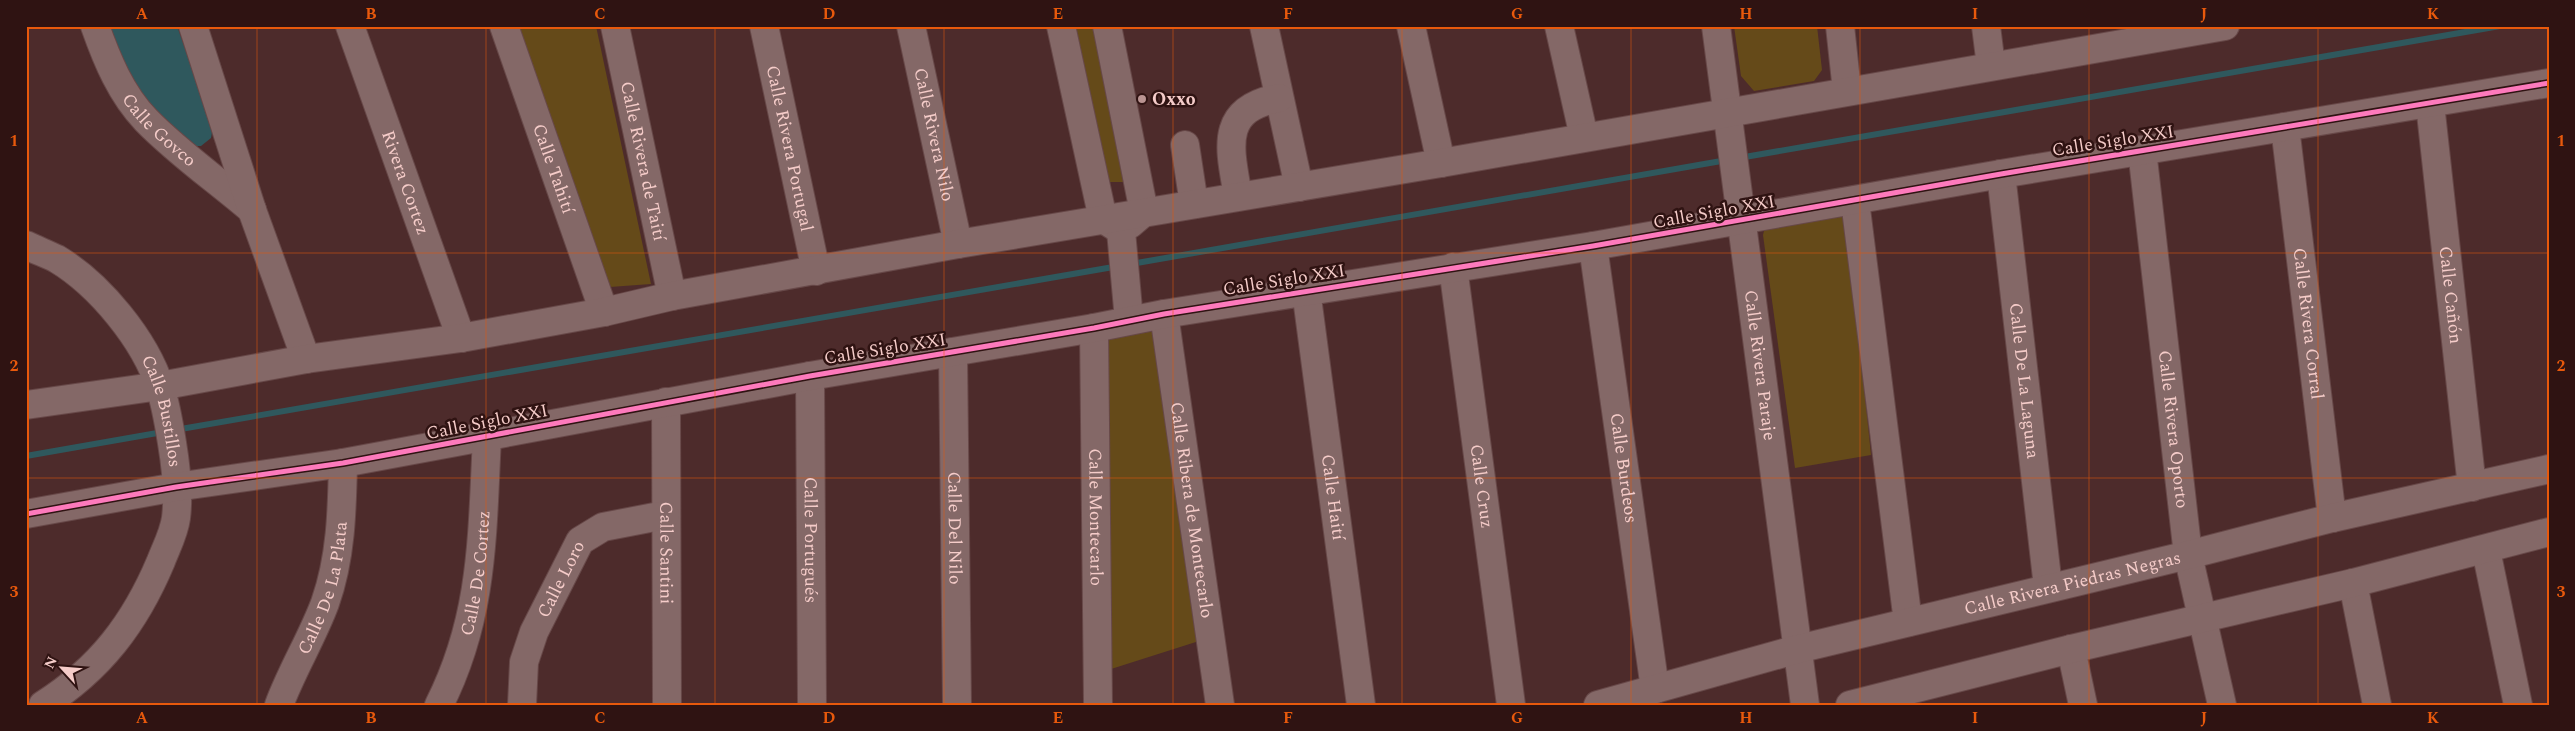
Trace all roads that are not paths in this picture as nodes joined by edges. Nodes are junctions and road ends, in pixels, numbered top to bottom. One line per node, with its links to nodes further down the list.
1 (95, 26): 34 (street, Calle Govco)
2 (193, 26): 34 (street, Calle Govco)
3 (350, 26): 49 (street, Rivera Cortez)
4 (504, 26): 45 (street, Calle Tahití)
5 (615, 26): 44 (street, Calle Rivera de Taití)
6 (764, 26): 42 (street, Calle Rivera Portugal)
7 (911, 26): 38 (street, Calle Rivera Nilo)
8 (1060, 26): 37 (street)
9 (1107, 26): 35 (street)
10 (1264, 26): 21 (street)
11 (1411, 26): 28 (street)
12 (1559, 26): 25 (street)
13 (1716, 26): 23 (street, Calle Rivera Paraje)
14 (1840, 26): 20 (street)
15 (1986, 26): 18 (street)
16 (2225, 26): 17 (street)
17 (2128, 35): 18 (street)
18 (1991, 66): 20 (street)
19 (2549, 83): 22 (street, Calle Siglo XXI)
20 (1847, 91): 23 (street)
21 (1280, 98): 30 (street); 31 (street)
22 (2430, 104): 24 (street, Calle Siglo XXI); 59 (street, Calle Cañón)
23 (1729, 124): 25 (street); 36 (street, Calle Rivera Paraje)
24 (2285, 127): 27 (street, Calle Siglo XXI); 63 (street, Calle Rivera Corral)
25 (1584, 138): 28 (street)
26 (1186, 145): 33 (street)
27 (2142, 150): 29 (street, Calle Siglo XXI); 66 (street, Calle Rivera Oporto)
28 (1441, 163): 30 (street)
29 (2001, 174): 32 (street, Calle Siglo XXI); 68 (street, Calle De La Laguna)
30 (1299, 187): 31 (street)
31 (1238, 196): 33 (street)
32 (1854, 201): 36 (street, Calle Siglo XXI); 70 (street)
33 (1194, 204): 35 (street)
34 (252, 210): 51 (street, Calle Govco)
35 (1144, 212): 37 (street)
36 (1742, 221): 40 (street, Calle Siglo XXI); 71 (street, Calle Rivera Paraje)
37 (1115, 228): 38 (street); 47 (street)
38 (958, 244): 42 (street)
39 (26, 245): 53 (street, Calle Bustillos)
40 (1593, 246): 41 (street, Calle Siglo XXI); 73 (street, Calle Burdeos)
41 (1453, 267): 43 (street, Calle Siglo XXI); 84 (street, Calle Cruz)
42 (816, 272): 44 (street)
43 (1306, 290): 46 (street, Calle Siglo XXI); 83 (street, Calle Haití)
44 (672, 296): 45 (street)
45 (604, 312): 49 (street)
46 (1164, 314): 47 (street, Calle Siglo XXI); 82 (street, Calle Ribera de Montecarlo)
47 (1128, 320): 48 (street, Calle Siglo XXI)
48 (1094, 328): 50 (street, Calle Siglo XXI); 81 (street, Calle Montecarlo)
49 (461, 338): 51 (street)
50 (953, 352): 52 (street, Calle Siglo XXI); 80 (street, Calle Del Nilo)
51 (306, 360): 53 (street)
52 (810, 376): 54 (street, Calle Siglo XXI); 79 (street, Calle Portugués)
53 (162, 396): 55 (street); 60 (street, Calle Bustillos)
54 (666, 402): 56 (street, Calle Siglo XXI); 62 (street, Calle Santini)
55 (26, 405)
56 (487, 436): 57 (street, Calle Siglo XXI); 76 (street, Calle De Cortez)
57 (343, 463): 60 (street, Calle Siglo XXI); 75 (street, Calle De La Plata)
58 (2549, 469): 59 (street, Calle Rivera Piedras Negras)
59 (2472, 487): 63 (street, Calle Rivera Piedras Negras)
60 (176, 488): 61 (street, Calle Siglo XXI); 74 (street, Calle Bustillos)
61 (26, 514)
62 (664, 515): 77 (street, Calle Loro); 78 (street, Calle Santini)
63 (2332, 518): 66 (street, Calle Rivera Piedras Negras)
64 (2549, 532): 65 (street)
65 (2486, 550): 67 (street); 91 (street)
66 (2188, 556): 68 (street, Calle Rivera Piedras Negras); 69 (street, Calle Rivera Oporto)
67 (2352, 583): 69 (street); 90 (street)
68 (2048, 587): 70 (street, Calle Rivera Piedras Negras)
69 (2202, 618): 72 (street); 89 (street, Calle Rivera Oporto)
70 (1908, 622): 71 (street, Calle Rivera Piedras Negras)
71 (1798, 649): 73 (street, Calle Rivera Piedras Negras); 86 (street, Calle Rivera Paraje)
72 (2071, 649): 87 (street); 88 (street)
73 (1654, 689): 85 (street, Calle Rivera Piedras Negras)
74 (43, 705)
75 (278, 705)
76 (439, 705)
77 (522, 705)
78 (667, 705)
79 (812, 705)
80 (957, 705)
81 (1098, 705)
82 (1220, 705)
83 (1361, 705)
84 (1511, 705)
85 (1598, 705)
86 (1805, 705)
87 (1850, 705)
88 (2082, 705)
89 (2222, 705)
90 (2377, 705)
91 (2518, 705)

